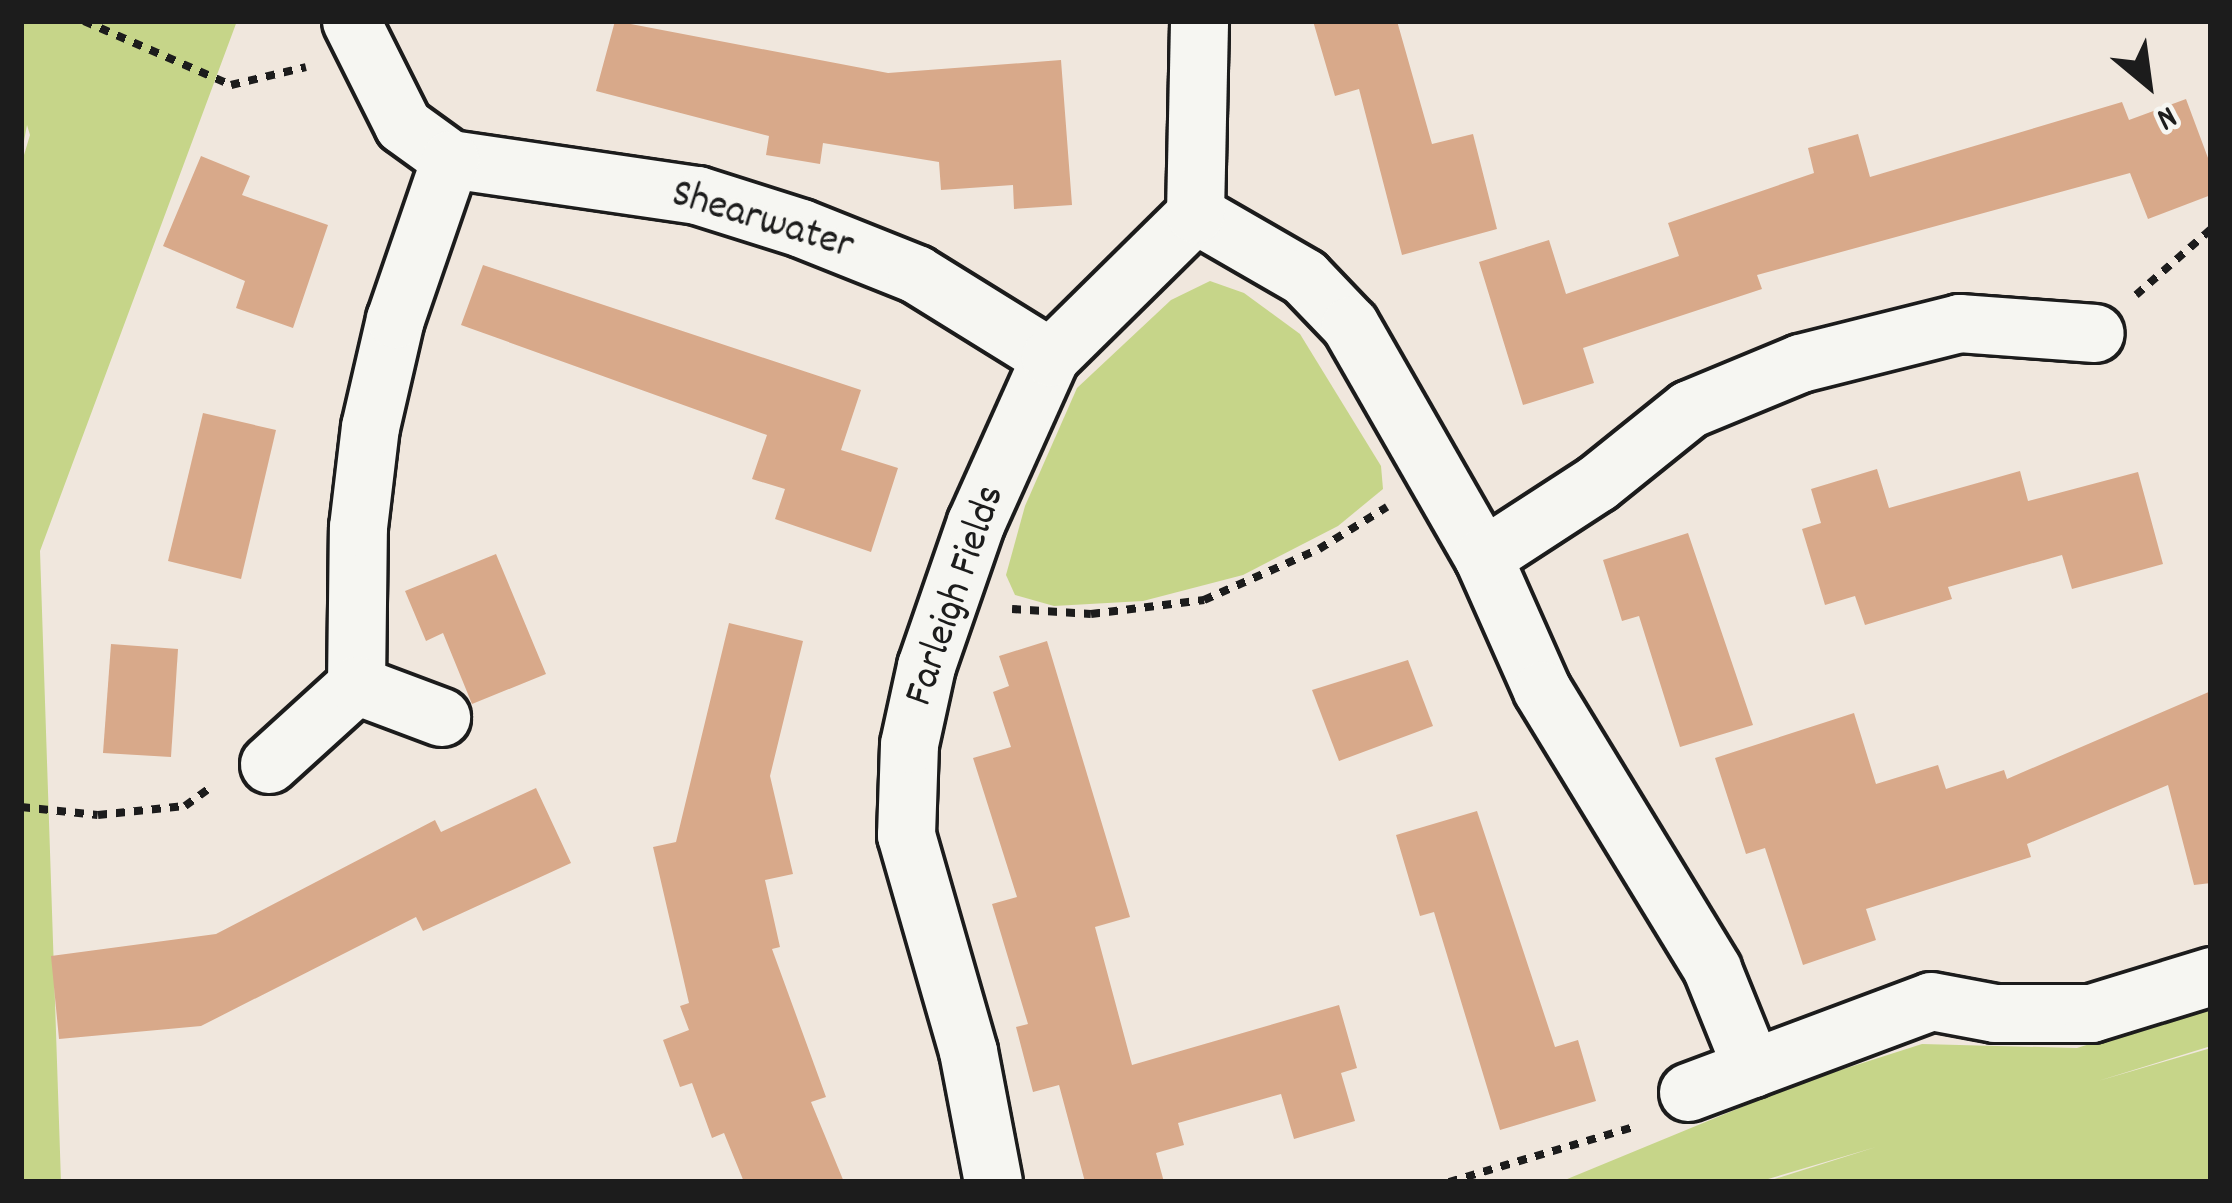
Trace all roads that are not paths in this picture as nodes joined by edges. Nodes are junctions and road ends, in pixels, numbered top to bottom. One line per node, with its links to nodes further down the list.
1 (1199, 21): 4 (street)
2 (353, 31): 3 (street, Shearwater)
3 (450, 159): 6 (street, Shearwater); 8 (street)
4 (1195, 214): 6 (street, Farleigh Fields); 7 (street)
5 (2095, 333): 7 (street)
6 (1050, 357): 14 (street, Farleigh Fields)
7 (1483, 557): 12 (street)
8 (356, 685): 9 (street); 10 (street)
9 (441, 717)
10 (269, 764)
11 (2211, 976): 12 (street)
12 (1752, 1068): 13 (street)
13 (1688, 1092)
14 (993, 1182)

